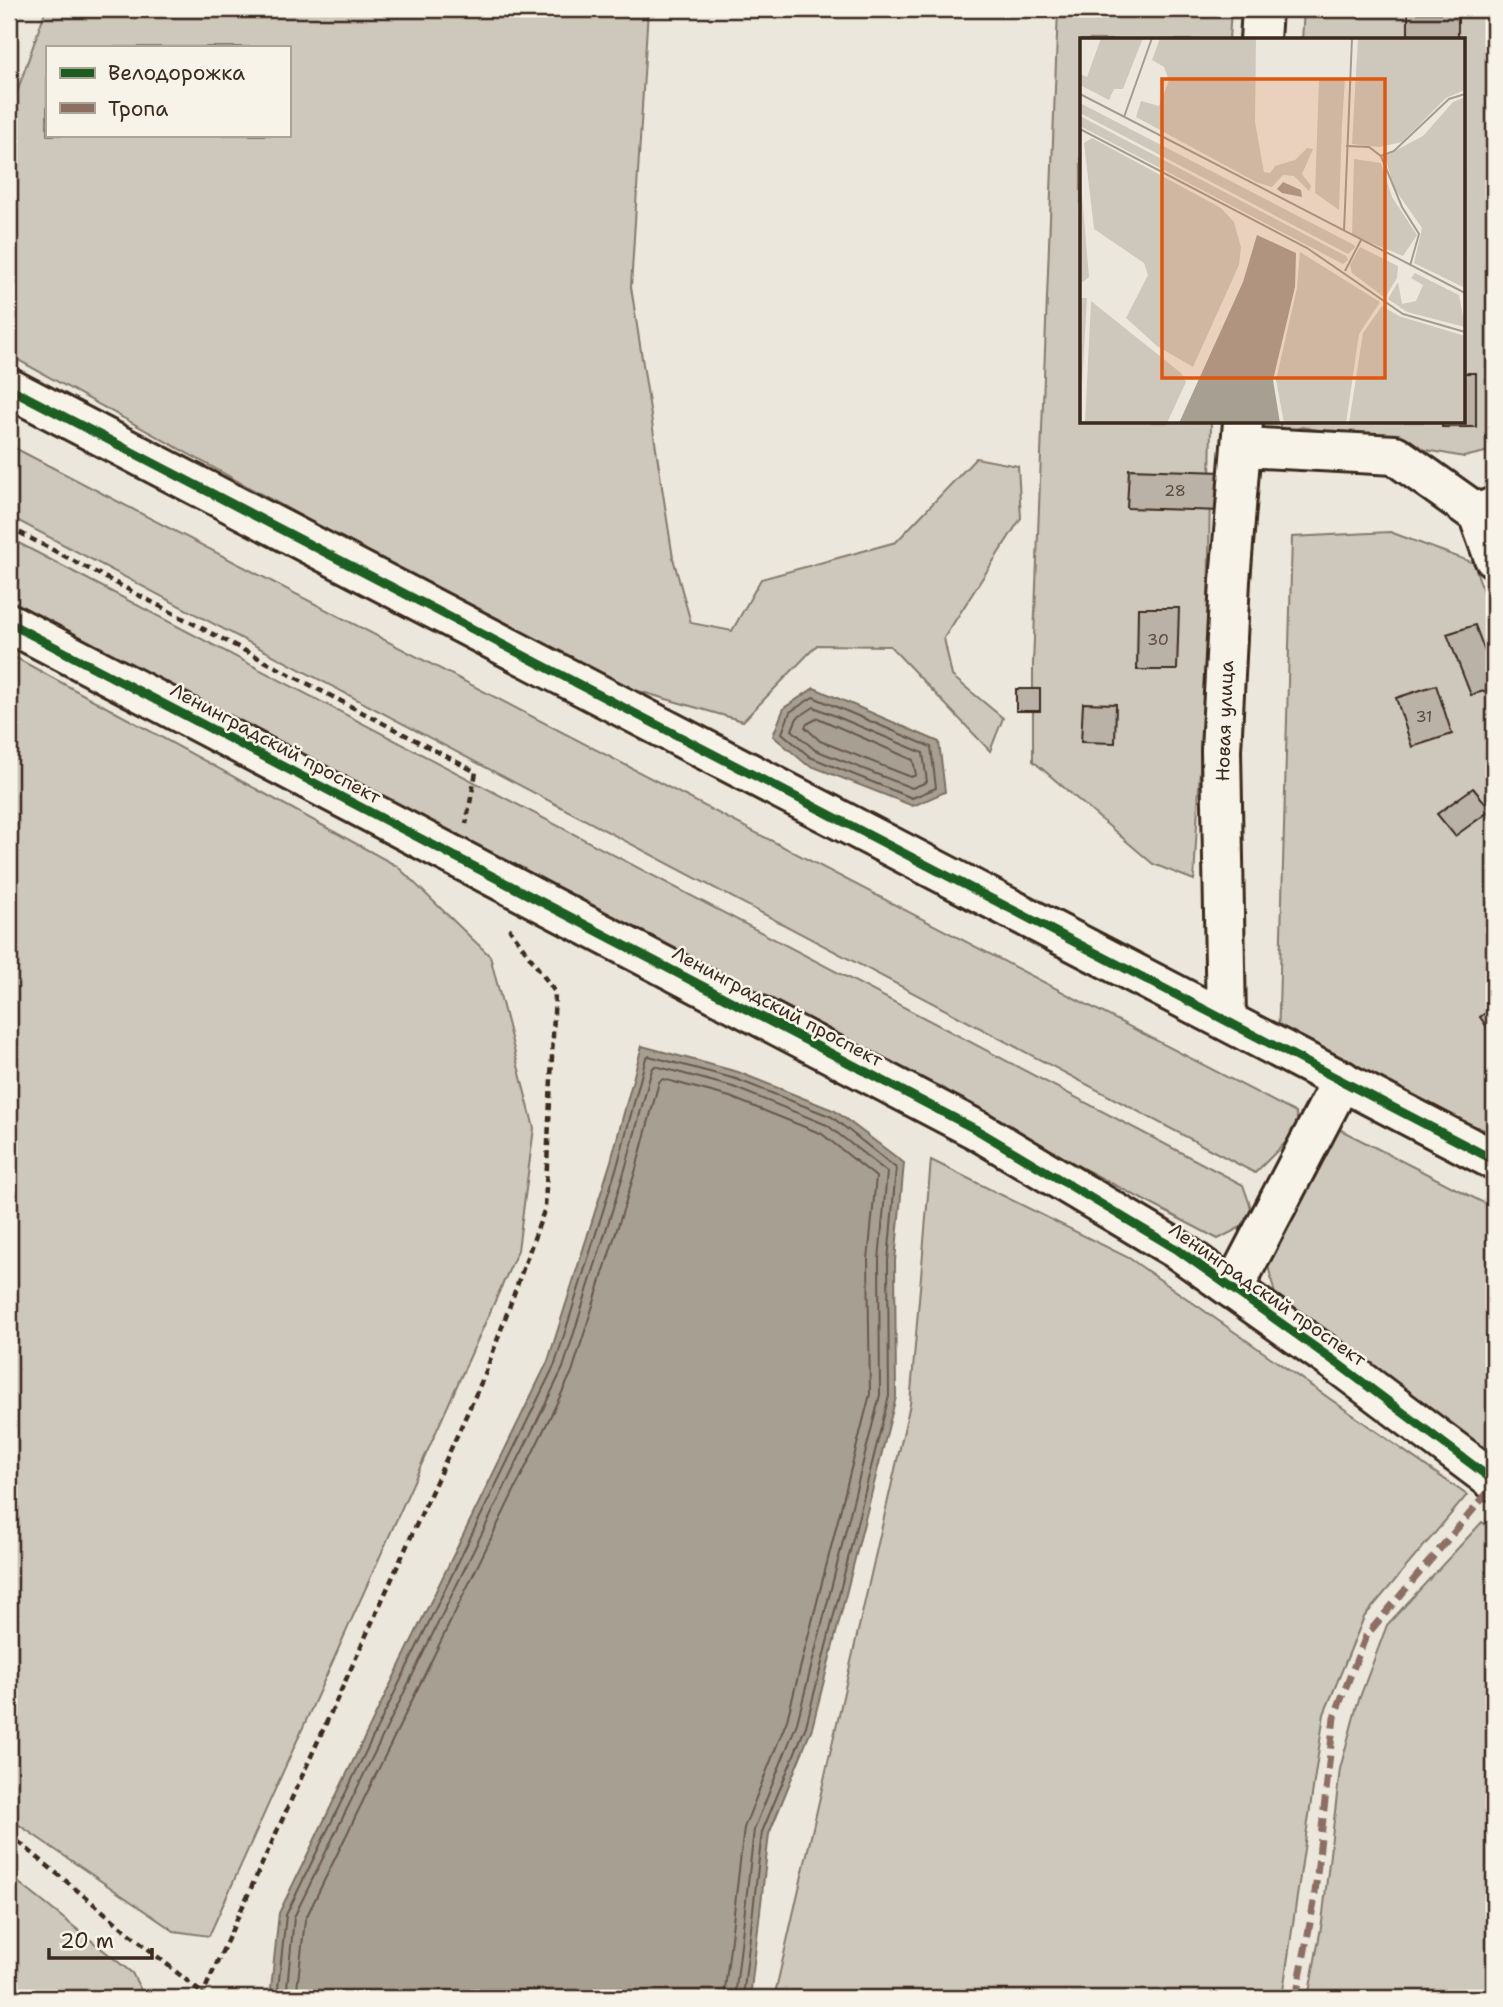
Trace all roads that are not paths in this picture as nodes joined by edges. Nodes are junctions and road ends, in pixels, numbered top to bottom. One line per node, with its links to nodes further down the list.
1 (1262, 9): 2 (street)
2 (1259, 38)
3 (9, 388): 8 (street)
4 (1242, 435): 5 (street); 8 (street, Новая улица)
5 (1486, 510): 6 (street)
6 (1494, 558)
7 (9, 623): 11 (street, Ленинградский проспект)
8 (1226, 1020): 9 (street)
9 (1342, 1080): 10 (street); 11 (street)
10 (1494, 1160)
11 (1233, 1289): 12 (street, Ленинградский проспект)
12 (1494, 1481)

